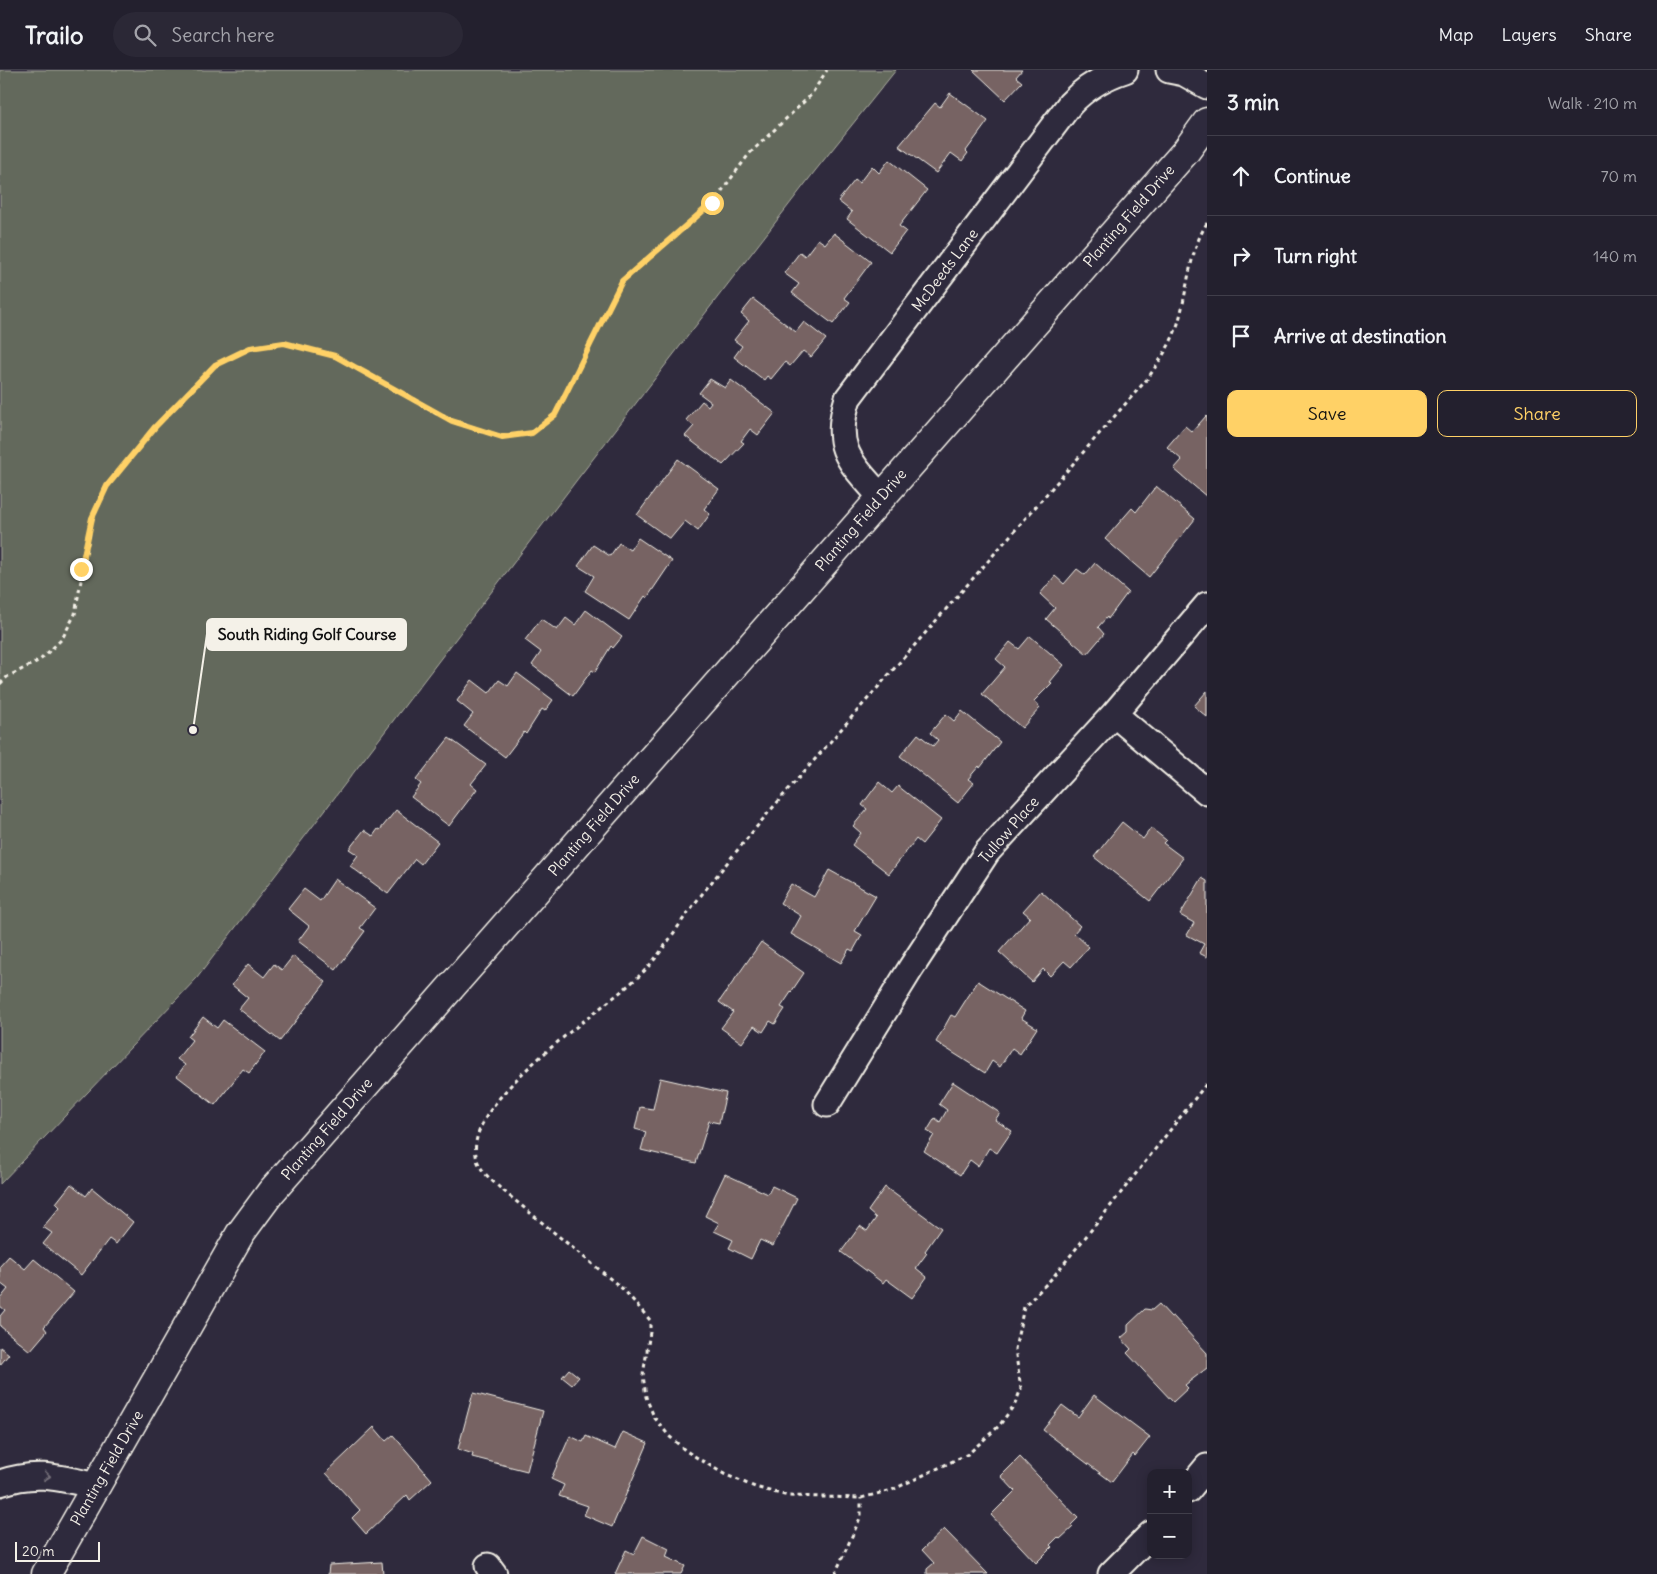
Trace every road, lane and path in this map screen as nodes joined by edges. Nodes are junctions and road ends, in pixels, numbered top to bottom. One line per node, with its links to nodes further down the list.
1 (828, 70): 8 (path)
2 (1125, 70): 6 (street, McDeeds Lane)
3 (1169, 70): 4 (street)
4 (1207, 86)
5 (1207, 122): 6 (street, Planting Field Drive)
6 (881, 497): 15 (street, Planting Field Drive)
7 (1207, 604): 9 (street, Tullow Place)
8 (0, 684)
9 (1114, 714): 10 (street); 11 (street, Tullow Place)
10 (1207, 792)
11 (827, 1104)
12 (1207, 1467): 14 (street)
13 (0, 1483): 15 (street, one-way to 15)
14 (1192, 1485)
15 (96, 1486): 18 (street, Planting Field Drive)
16 (861, 1498): 19 (path)
17 (1147, 1538): 20 (street)
18 (46, 1574)
19 (835, 1574)
20 (1112, 1574)

